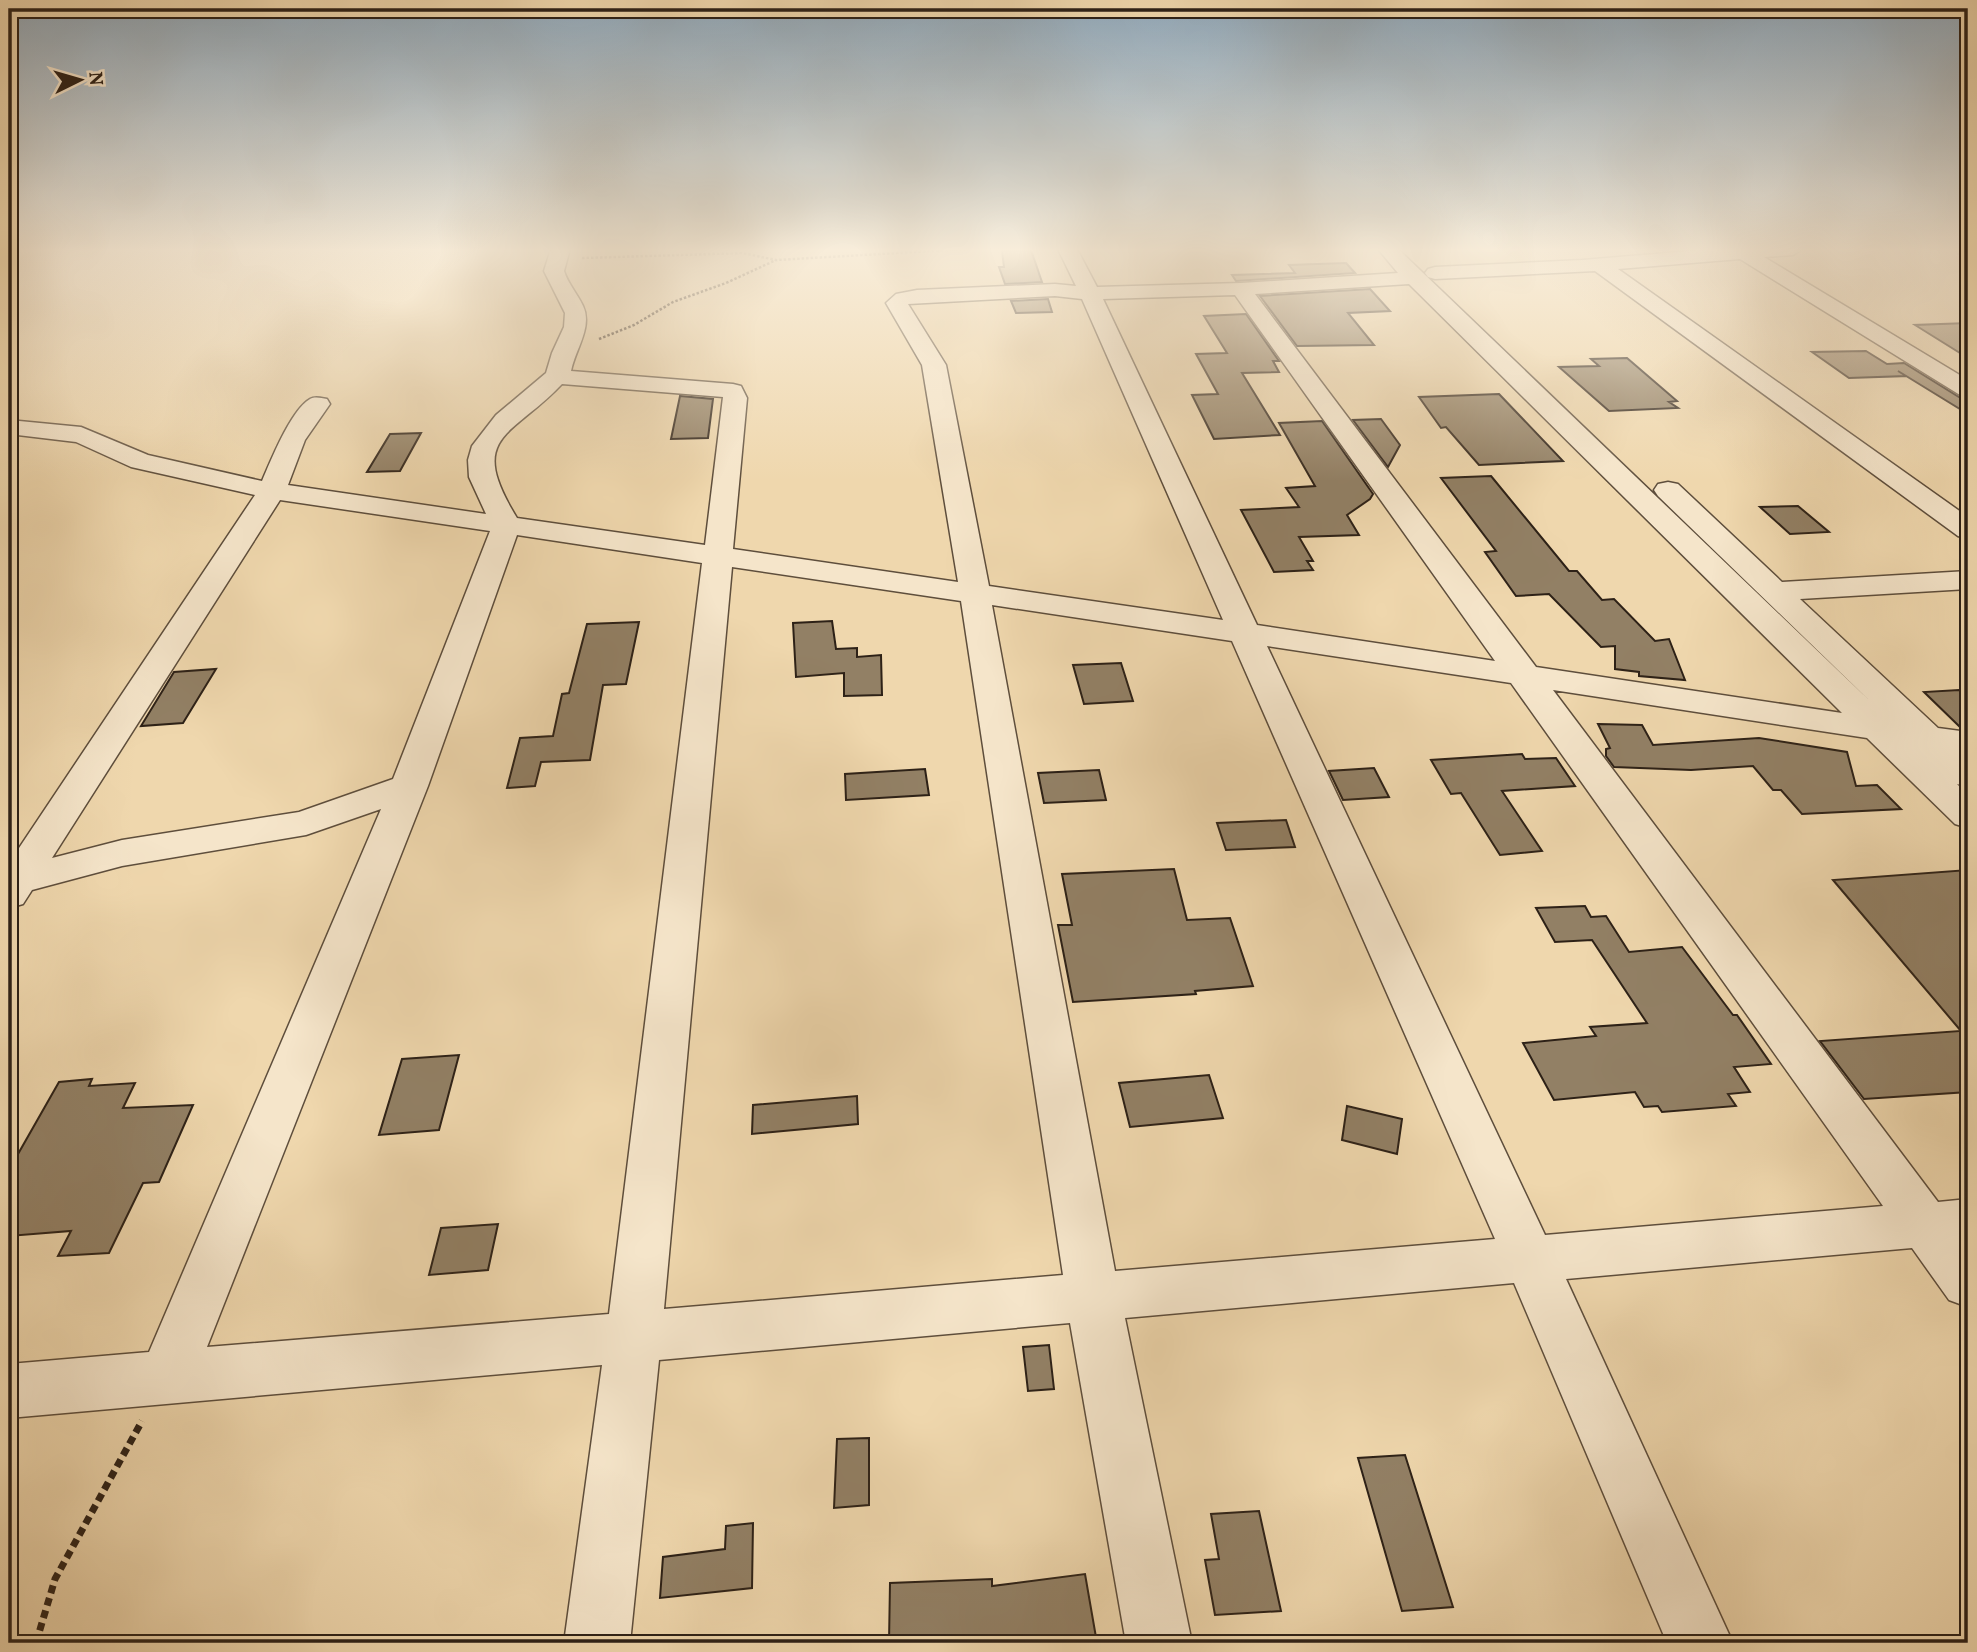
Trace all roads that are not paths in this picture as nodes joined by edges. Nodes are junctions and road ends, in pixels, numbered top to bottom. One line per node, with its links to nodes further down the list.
1 (575, 326): 9 (street)
2 (910, 326): 19 (street)
3 (1105, 326): 20 (street)
4 (1268, 326): 21 (street)
5 (1474, 326): 22 (street)
6 (1480, 326): 18 (street)
7 (1684, 326): 15 (street)
8 (1864, 326): 10 (street)
9 (560, 365): 14 (street); 16 (street)
10 (1968, 390)
11 (318, 404): 13 (street)
12 (9, 427): 13 (street)
13 (272, 491): 14 (street); 28 (street)
14 (508, 525): 16 (street); 26 (street)
15 (1968, 530)
16 (718, 557): 19 (street); 33 (street)
17 (1968, 580): 18 (street)
18 (1777, 591): 23 (street)
19 (975, 593): 20 (street); 32 (street)
20 (1245, 633): 21 (street); 30 (street)
21 (1525, 677): 22 (street); 29 (street)
22 (1881, 730): 23 (street); 27 (street)
23 (1927, 737): 24 (street); 25 (street)
24 (1968, 743)
25 (1968, 776)
26 (409, 786): 28 (street); 34 (street)
27 (1968, 816)
28 (14, 887)
29 (1947, 1223): 30 (street); 31 (street)
30 (1530, 1259): 32 (street); 38 (street)
31 (1968, 1283)
32 (1093, 1297): 33 (street); 37 (street)
33 (634, 1337): 34 (street); 36 (street)
34 (167, 1377): 35 (street)
35 (9, 1391)
36 (597, 1643)
37 (1159, 1643)
38 (1700, 1643)

